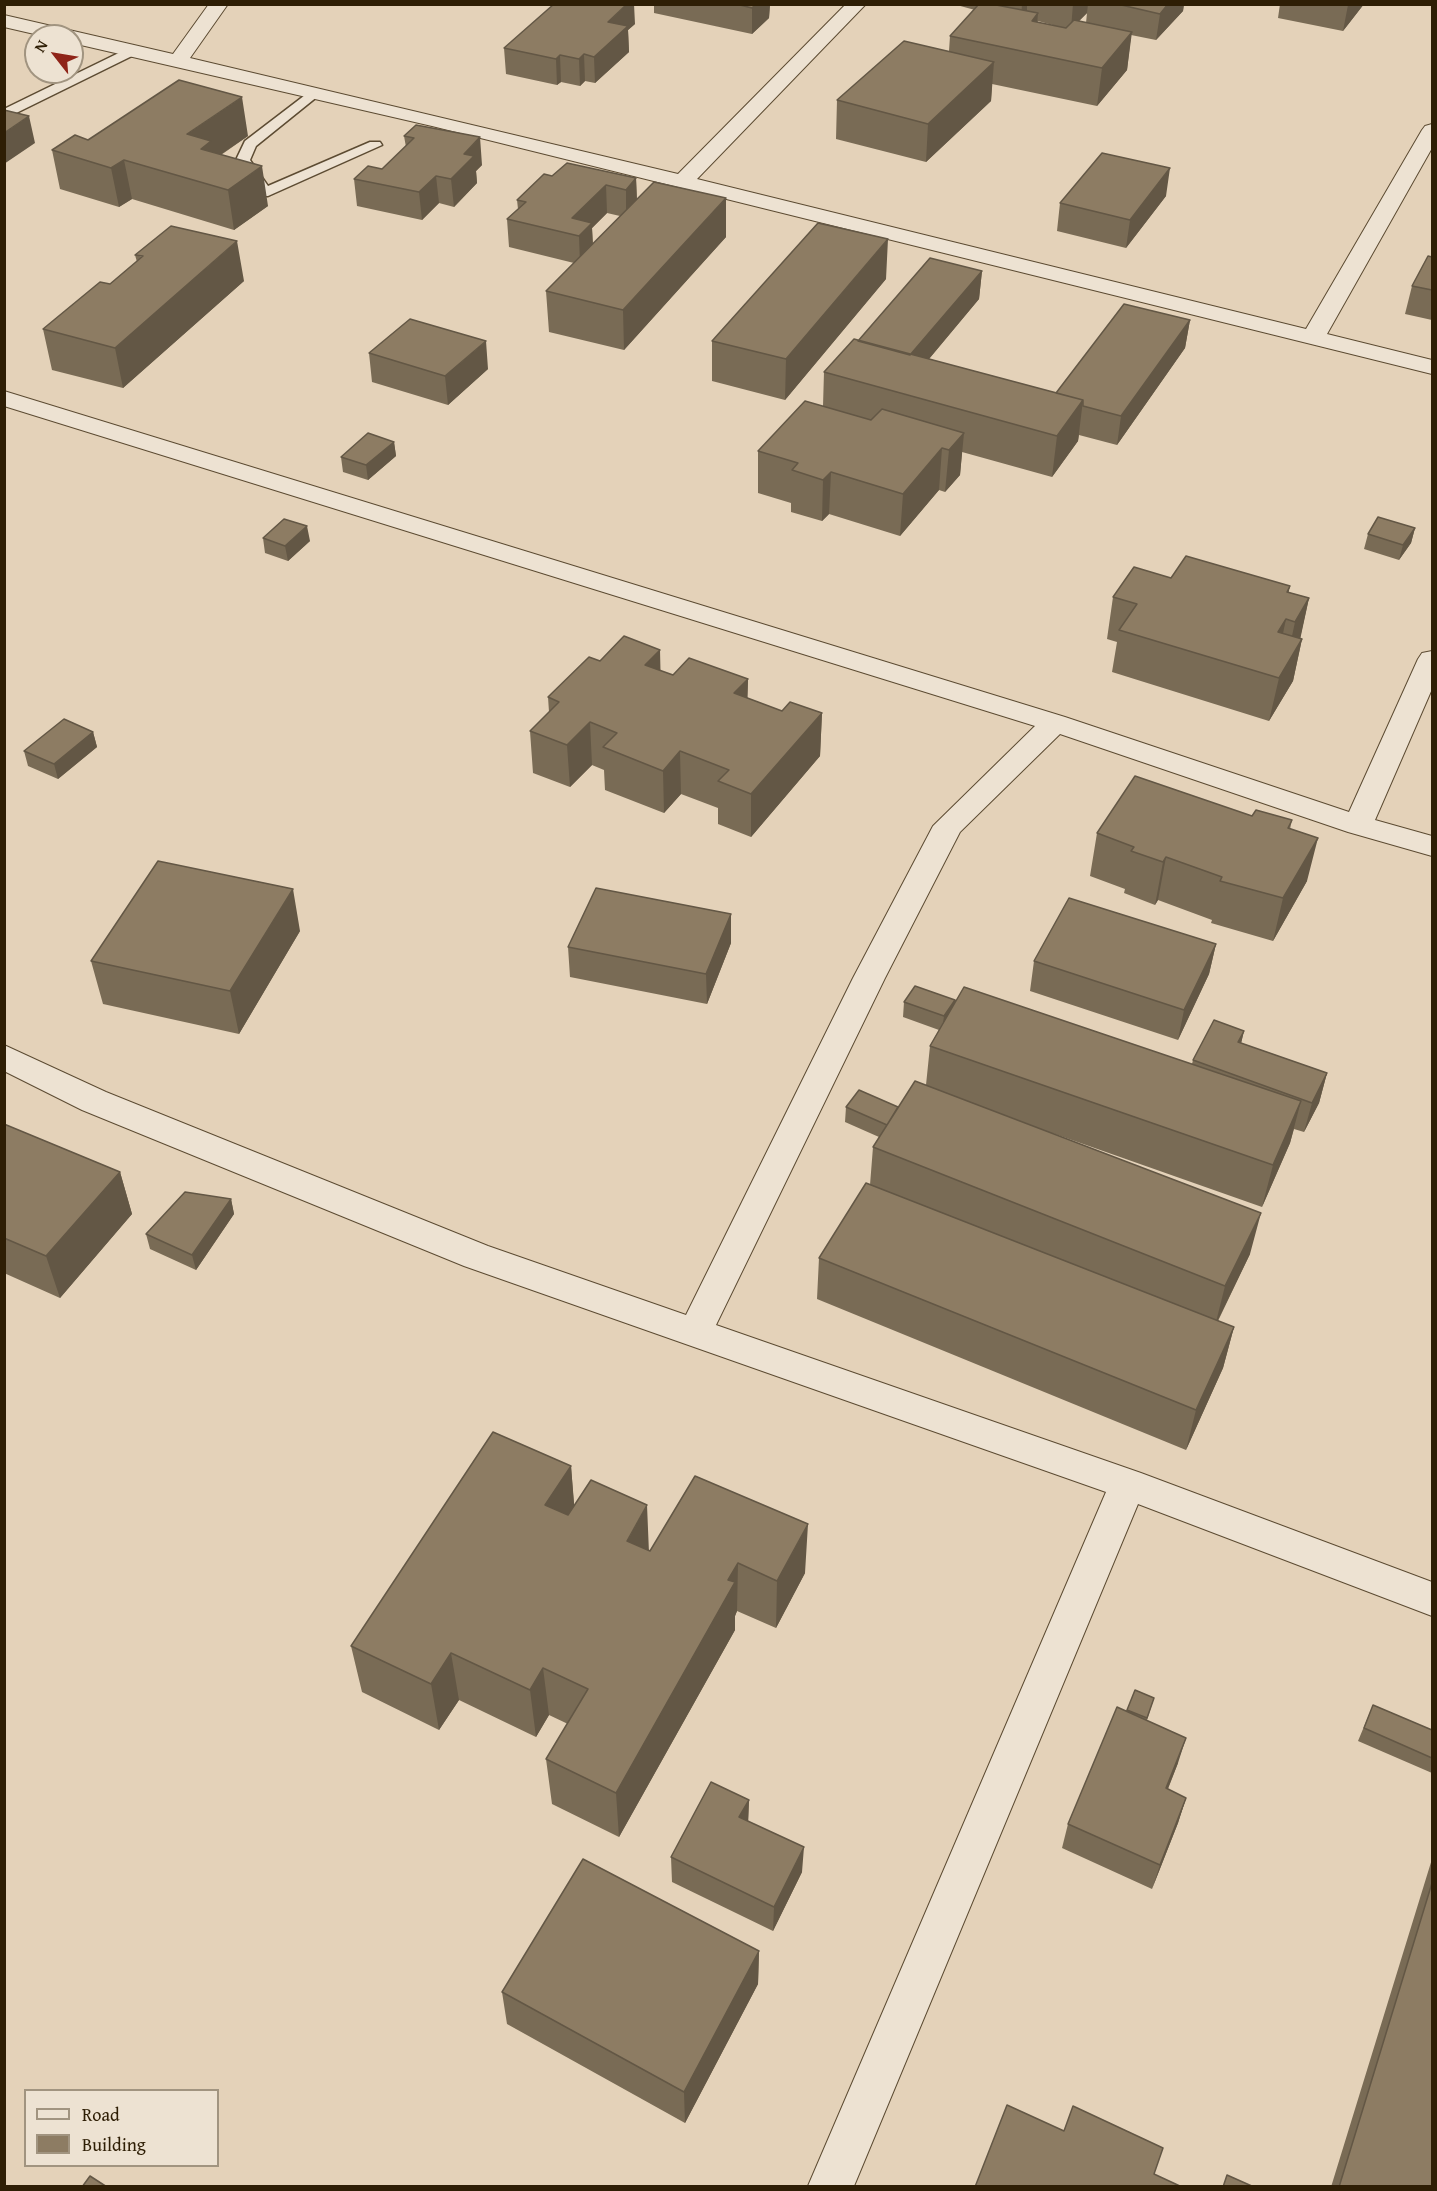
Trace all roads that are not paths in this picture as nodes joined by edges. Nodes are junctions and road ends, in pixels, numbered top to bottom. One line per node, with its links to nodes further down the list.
1 (219, 4): 7 (street)
2 (857, 4): 12 (street)
3 (4, 21): 4 (street)
4 (24, 26)
5 (84, 40): 6 (street)
6 (131, 51): 7 (street); 9 (lane)
7 (178, 61): 8 (street)
8 (313, 93): 11 (lane); 12 (street)
9 (4, 115)
10 (1432, 130): 13 (street)
11 (375, 145)
12 (682, 182): 13 (street)
13 (1313, 337): 14 (street)
14 (1432, 367)
15 (4, 398): 17 (street)
16 (1432, 659): 18 (street)
17 (1055, 723): 18 (street); 21 (street)
18 (1358, 825): 19 (street)
19 (1432, 846)
20 (4, 1057): 21 (street)
21 (695, 1332): 22 (street)
22 (1128, 1484): 23 (street); 24 (street)
23 (1432, 1599)
24 (831, 2187)

